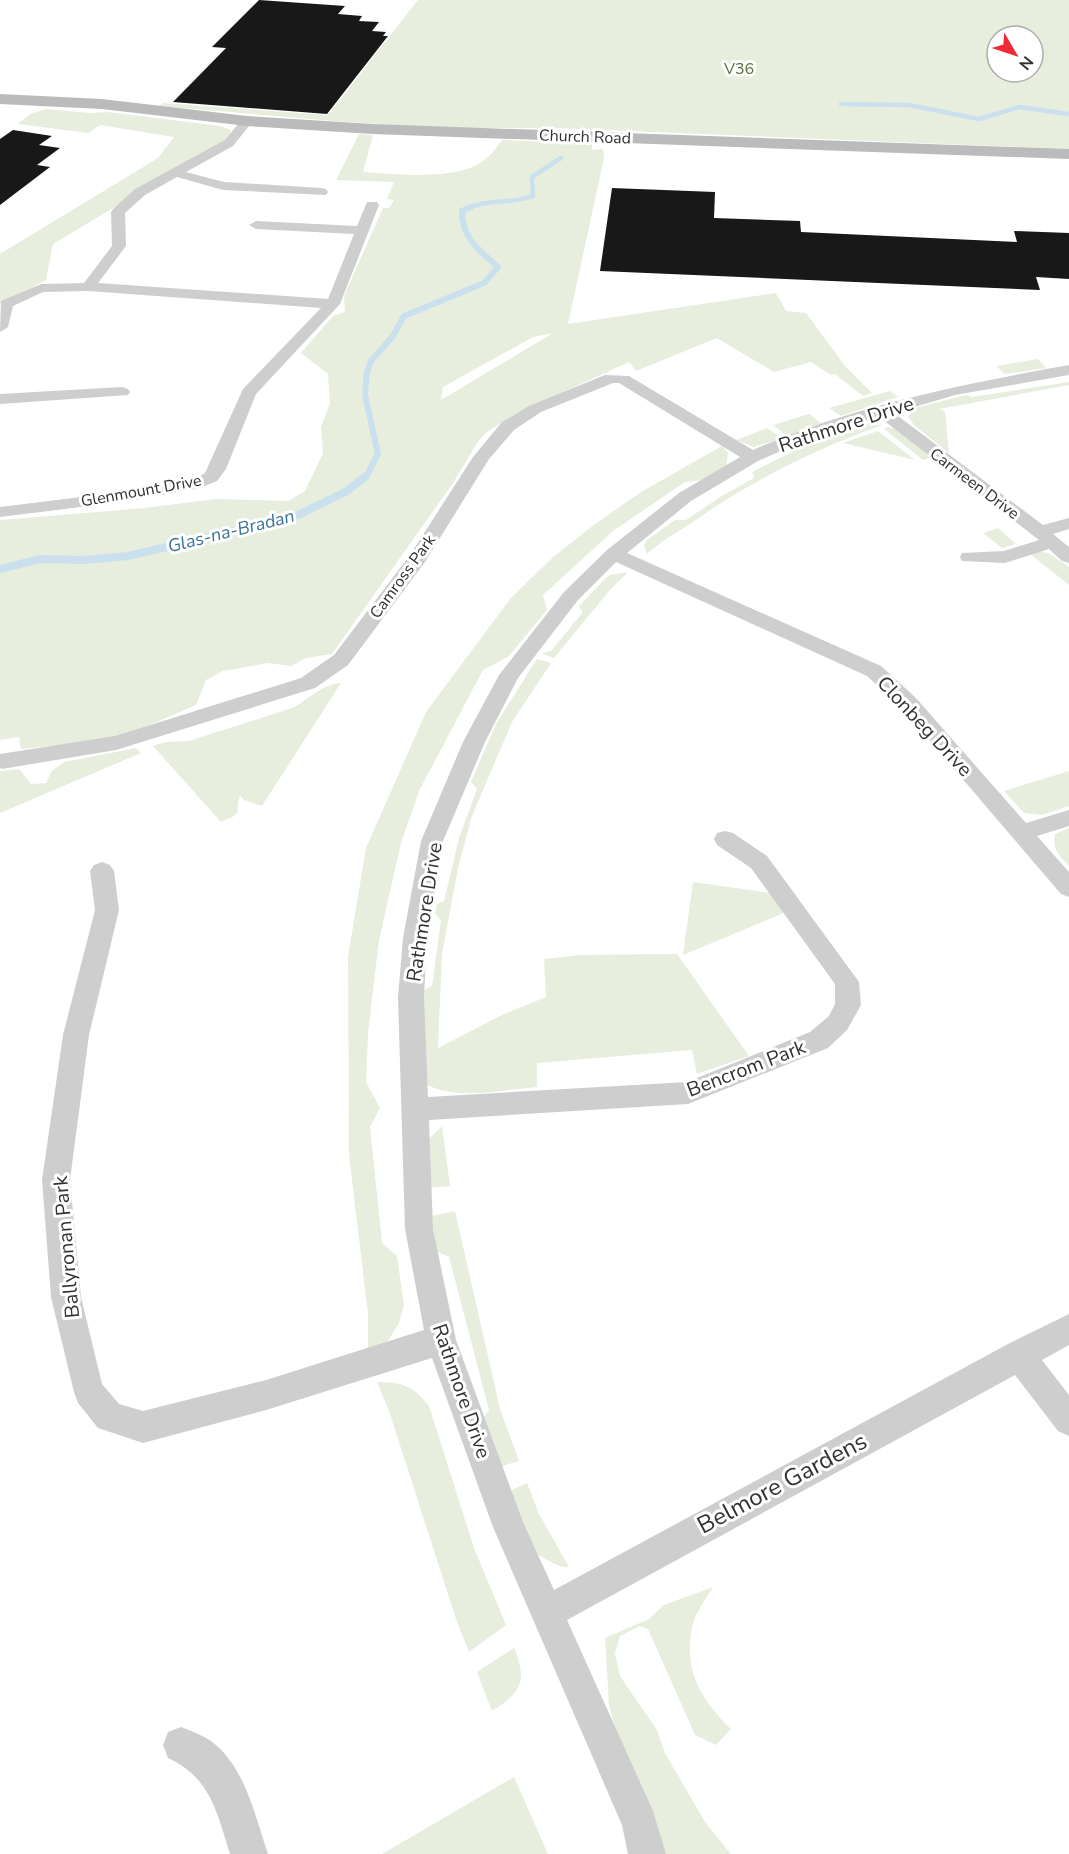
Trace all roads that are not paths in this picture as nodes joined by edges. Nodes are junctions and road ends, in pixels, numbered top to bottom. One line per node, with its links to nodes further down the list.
1 (0, 89): 3 (street, Church Road)
2 (0, 99): 3 (street, Church Road)
3 (102, 104): 4 (street, Church Road)
4 (247, 121): 5 (street, Church Road); 6 (street)
5 (1066, 154)
6 (176, 173): 7 (street); 11 (street)
7 (321, 192)
8 (372, 205): 10 (street, Glenmount Drive)
9 (256, 225): 10 (street)
10 (362, 230): 12 (street, Glenmount Drive)
11 (88, 287): 12 (street); 13 (street)
12 (333, 304): 19 (street, Glenmount Drive)
13 (0, 327)
14 (1069, 370): 17 (street, Rathmore Drive)
15 (122, 392): 16 (street)
16 (0, 399)
17 (880, 410): 18 (street, Rathmore Drive); 21 (street, Carmeen Drive)
18 (752, 457): 22 (street, Rathmore Drive); 25 (street, Camross Park)
19 (0, 512)
20 (1069, 523): 21 (street)
21 (1046, 537): 23 (street); 24 (street, Carmeen Drive)
22 (614, 554): 27 (street, Clonbeg Drive); 31 (street, Rathmore Drive)
23 (969, 557)
24 (1069, 557)
25 (2, 761)
26 (1069, 818): 27 (street)
27 (1021, 833): 30 (street, Clonbeg Drive)
28 (725, 839): 31 (street, Bencrom Park)
29 (102, 871): 33 (street, Ballyronan Park)
30 (1069, 888)
31 (414, 1109): 33 (street, Rathmore Drive)
32 (1069, 1329): 34 (street, Belmore Gardens)
33 (441, 1340): 36 (street, Rathmore Drive)
34 (1019, 1355): 35 (street); 36 (street, Belmore Gardens)
35 (1069, 1420)
36 (546, 1613): 39 (street, Rathmore Drive)
37 (181, 1744): 38 (street)
38 (249, 1854)
39 (647, 1854)

